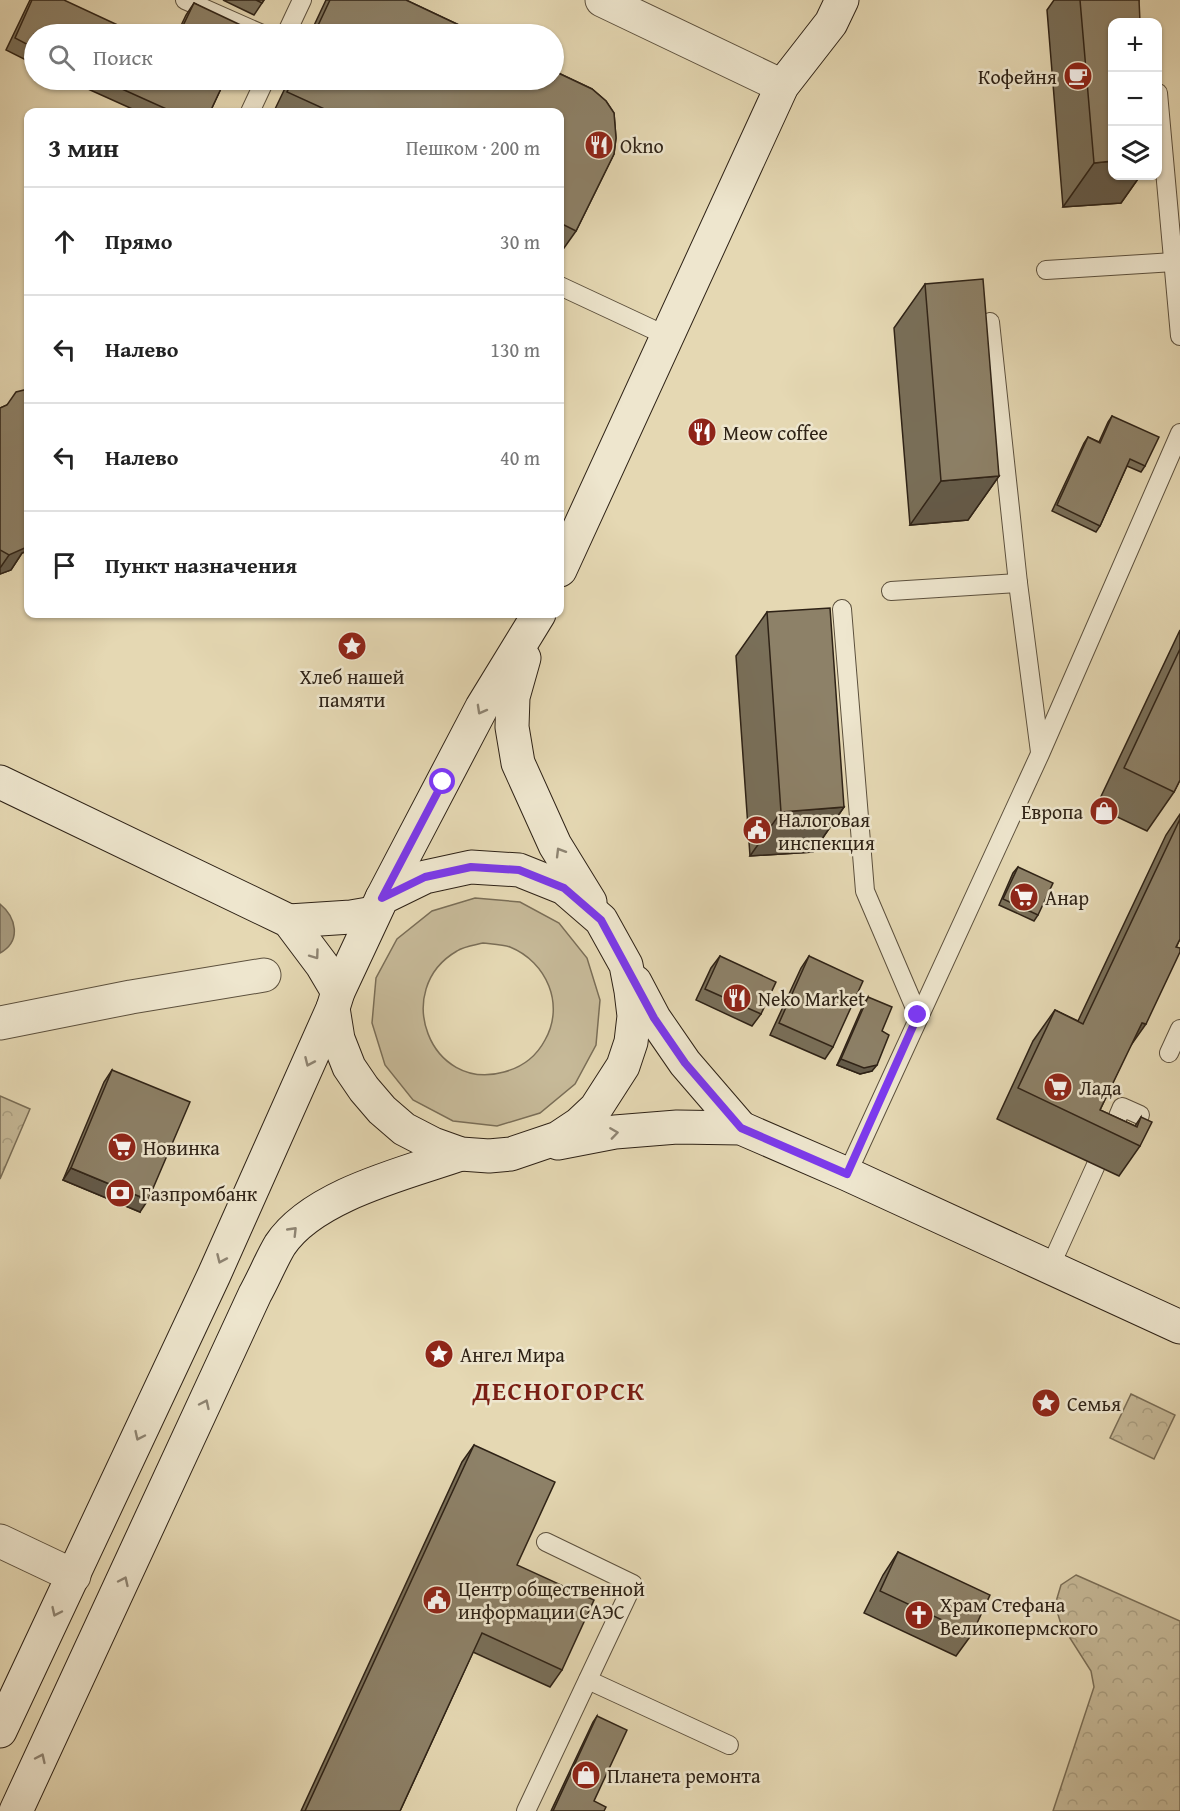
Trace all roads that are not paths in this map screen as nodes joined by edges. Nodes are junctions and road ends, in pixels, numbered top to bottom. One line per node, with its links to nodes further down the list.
1 (184, 0): 5 (lane)
2 (302, 0): 6 (lane)
3 (602, 0): 7 (street)
4 (842, 0): 7 (street)
5 (239, 24)
6 (291, 24)
7 (782, 86): 15 (street)
8 (260, 90): 9 (lane)
9 (252, 108)
10 (1161, 126): 11 (lane)
11 (1174, 262): 12 (lane); 16 (lane)
12 (1046, 270)
13 (564, 288): 15 (lane)
14 (990, 322): 19 (lane)
15 (667, 336): 18 (street)
16 (1180, 336)
17 (1180, 433): 23 (lane)
18 (564, 561)
19 (1018, 583): 20 (lane); 23 (lane)
20 (891, 591)
21 (842, 609): 31 (lane)
22 (536, 619): 25 (street, one-way to 25); 26 (street, one-way to 22)
23 (1040, 754): 31 (lane)
24 (0, 782): 27 (street)
25 (378, 905): 26 (street); 27 (street); 30 (street)
26 (601, 920): 28 (street)
27 (289, 921): 30 (street, one-way to 30)
28 (626, 965): 36 (street); 37 (street)
29 (264, 975): 32 (street)
30 (336, 1000): 38 (street); 44 (street, one-way to 44)
31 (918, 1015): 39 (lane)
32 (0, 1023)
33 (1180, 1029): 34 (lane)
34 (1169, 1053)
35 (1140, 1115): 40 (lane)
36 (741, 1128): 37 (street, one-way to 36); 39 (street)
37 (535, 1147): 38 (street)
38 (461, 1154): 48 (street, one-way to 38)
39 (847, 1174): 40 (street)
40 (1050, 1267): 41 (street)
41 (1180, 1327)
42 (0, 1541): 44 (street)
43 (546, 1542): 45 (lane)
44 (74, 1576): 46 (street, one-way to 46)
45 (588, 1680): 47 (lane); 49 (lane)
46 (0, 1731)
47 (729, 1745)
48 (16, 1811)
49 (526, 1811)

